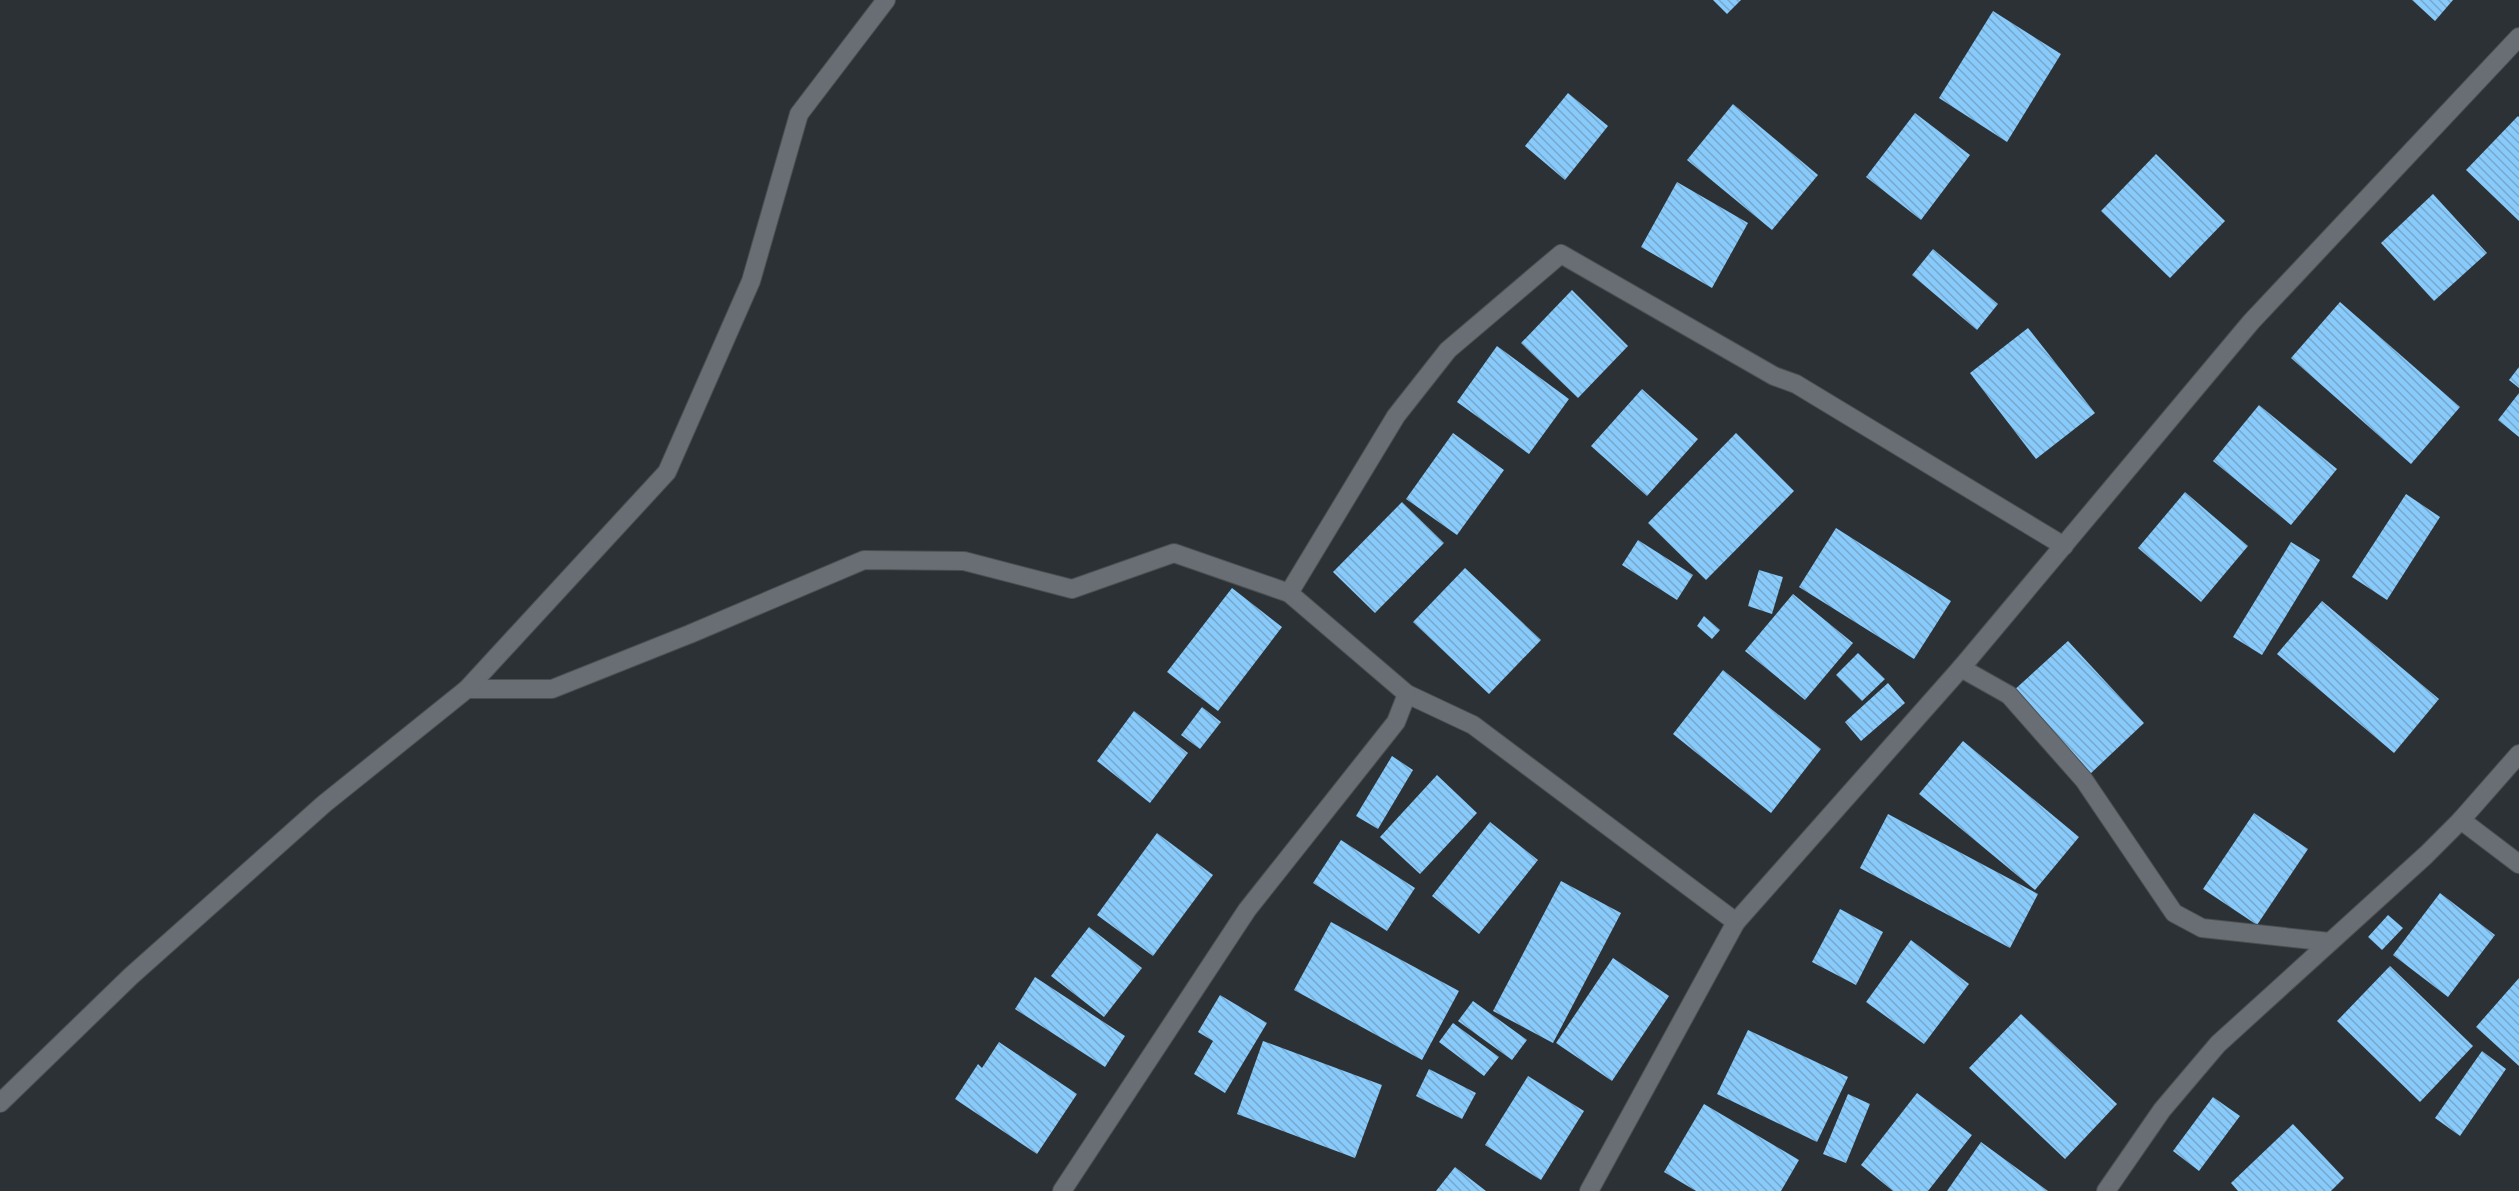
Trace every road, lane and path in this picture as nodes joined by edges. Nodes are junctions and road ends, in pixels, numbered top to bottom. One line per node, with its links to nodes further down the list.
1 (886, 0): 6 (street)
2 (2519, 37): 3 (street)
3 (2064, 546): 4 (street); 5 (street)
4 (1289, 593): 6 (street); 7 (street)
5 (1961, 668): 11 (street); 12 (street)
6 (467, 689): 13 (street)
7 (1407, 694): 11 (street); 14 (street)
8 (2519, 754): 9 (street)
9 (2461, 820): 10 (street); 12 (street)
10 (2519, 864)
11 (1736, 922): 15 (street)
12 (2330, 942): 16 (street)
13 (0, 1103)
14 (1062, 1191)
15 (1589, 1191)
16 (2106, 1191)

